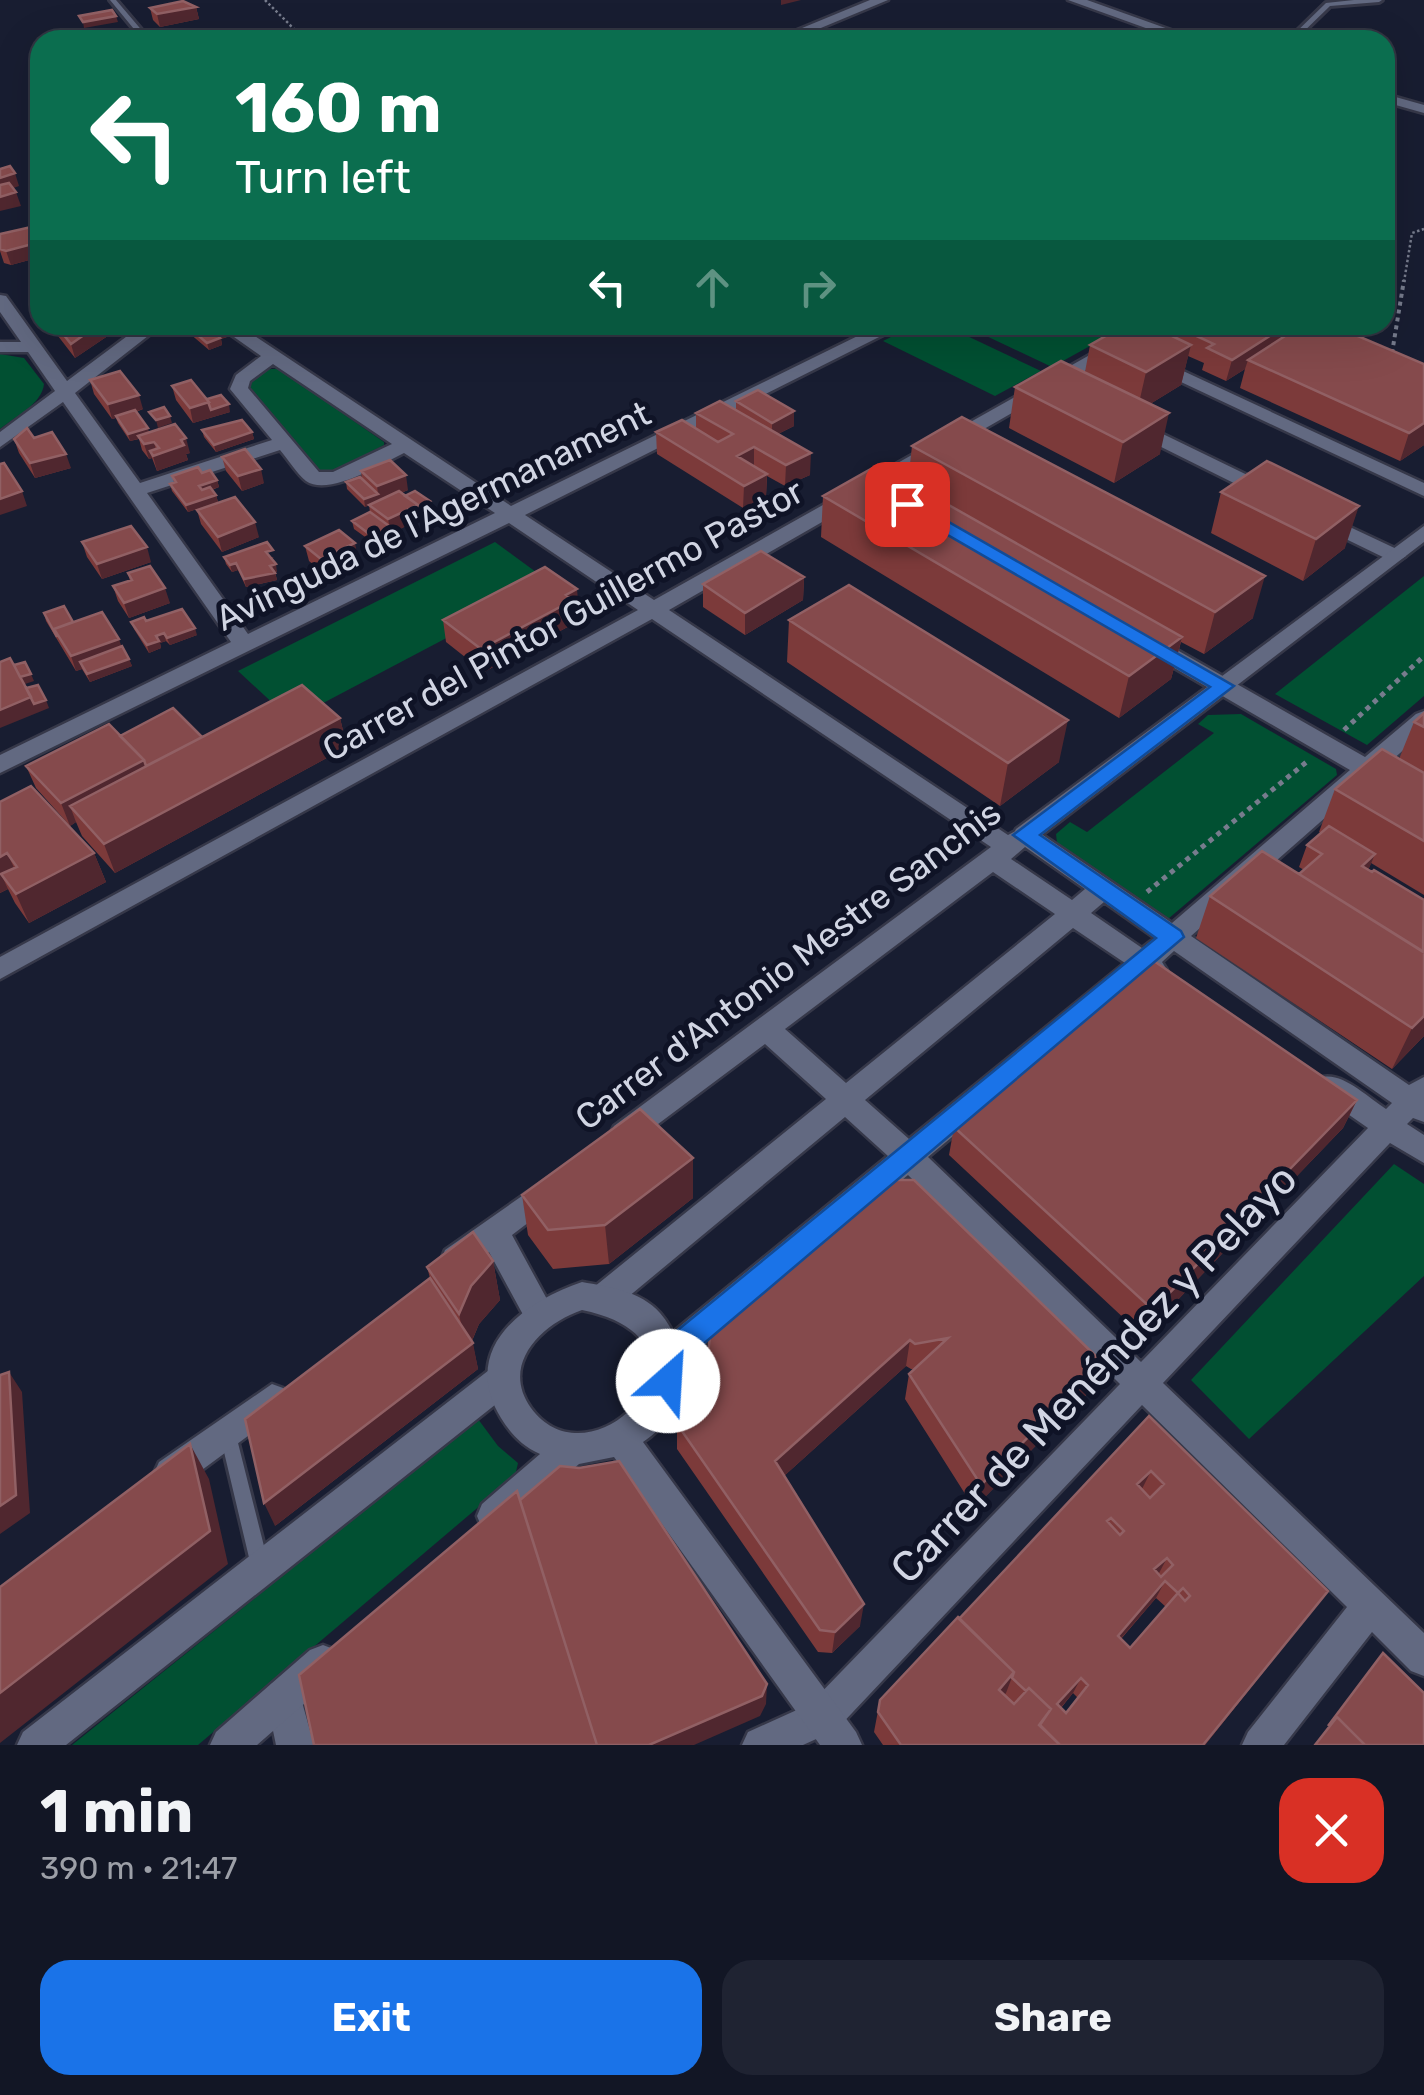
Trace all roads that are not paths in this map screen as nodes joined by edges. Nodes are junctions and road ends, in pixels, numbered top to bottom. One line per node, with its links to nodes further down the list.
1 (113, 0): 5 (lane)
2 (882, 0): 6 (street)
3 (1074, 0): 7 (street)
4 (1379, 0): 8 (lane)
5 (138, 30)
6 (806, 30)
7 (1162, 30)
8 (1301, 30)
9 (1395, 101): 10 (street)
10 (1424, 109)
11 (0, 300): 18 (street)
12 (140, 335): 21 (street)
13 (241, 335): 19 (street)
14 (874, 335): 29 (street, Avinguda de l'Agermanament)
15 (1139, 335): 16 (street, Carrer del Pintor Guillermo Pastor)
16 (1121, 346): 20 (street, Carrer del Pintor Guillermo Pastor); 28 (street)
17 (0, 347): 18 (street)
18 (33, 347): 21 (street)
19 (272, 356): 25 (street); 26 (street)
20 (1052, 384): 22 (street); 32 (street, Carrer del Pintor Guillermo Pastor)
21 (64, 392): 24 (street); 27 (street)
22 (1075, 396)
23 (1109, 413): 31 (street)
24 (0, 441)
25 (283, 443): 26 (street); 27 (street)
26 (403, 446): 29 (street)
27 (138, 490): 34 (street)
28 (1424, 490)
29 (513, 515): 32 (street); 34 (street, Avinguda de l'Agermanament)
30 (1424, 532): 31 (street, Carrer d'Antonio Mestre Sanchis)
31 (1396, 556): 35 (street, Carrer d'Antonio Mestre Sanchis)
32 (655, 609): 40 (street); 45 (street, Carrer del Pintor Guillermo Pastor)
33 (1124, 629): 35 (street)
34 (244, 643): 37 (street, Avinguda de l'Agermanament)
35 (1224, 686): 38 (street); 40 (street, Carrer d'Antonio Mestre Sanchis)
36 (1424, 719): 38 (street)
37 (0, 766)
38 (1364, 768): 39 (street); 43 (street)
39 (1424, 802)
40 (1009, 847): 41 (street); 42 (street); 47 (street, Carrer d'Antonio Mestre Sanchis)
41 (1103, 889): 42 (street); 43 (street)
42 (1072, 914): 44 (street); 49 (street)
43 (1172, 937): 44 (street); 50 (street)
44 (1143, 963): 46 (street); 53 (street)
45 (0, 969)
46 (1176, 985)
47 (766, 1028): 49 (street); 54 (street, Carrer d'Antonio Mestre Sanchis)
48 (1307, 1072): 51 (street)
49 (846, 1100): 53 (street); 56 (street)
50 (1420, 1100): 51 (street, Carrer de Menéndez y Pelayo)
51 (1389, 1126): 52 (street); 60 (street, Carrer de Menéndez y Pelayo)
52 (1424, 1151)
53 (910, 1158): 58 (street); 60 (street)
54 (494, 1232): 55 (street, Carrer d'Antonio Mestre Sanchis); 57 (street)
55 (431, 1279)
56 (606, 1297): 57 (street); 58 (street)
57 (538, 1312): 59 (street)
58 (668, 1356): 63 (street)
59 (504, 1378): 64 (street); 67 (street)
60 (1143, 1385): 68 (street); 72 (street, Carrer de Menéndez y Pelayo)
61 (290, 1386): 62 (street)
62 (227, 1433): 65 (street); 67 (lane)
63 (621, 1440): 64 (street); 72 (street)
64 (572, 1448): 66 (street)
65 (146, 1491)
66 (471, 1536)
67 (260, 1567): 73 (street)
68 (1370, 1606): 70 (street); 77 (street)
69 (356, 1635): 71 (street)
70 (1424, 1658)
71 (284, 1698): 74 (street); 75 (street)
72 (833, 1731): 76 (street)
73 (36, 1745)
74 (229, 1745)
75 (294, 1745)
76 (761, 1745)
77 (1261, 1745)

